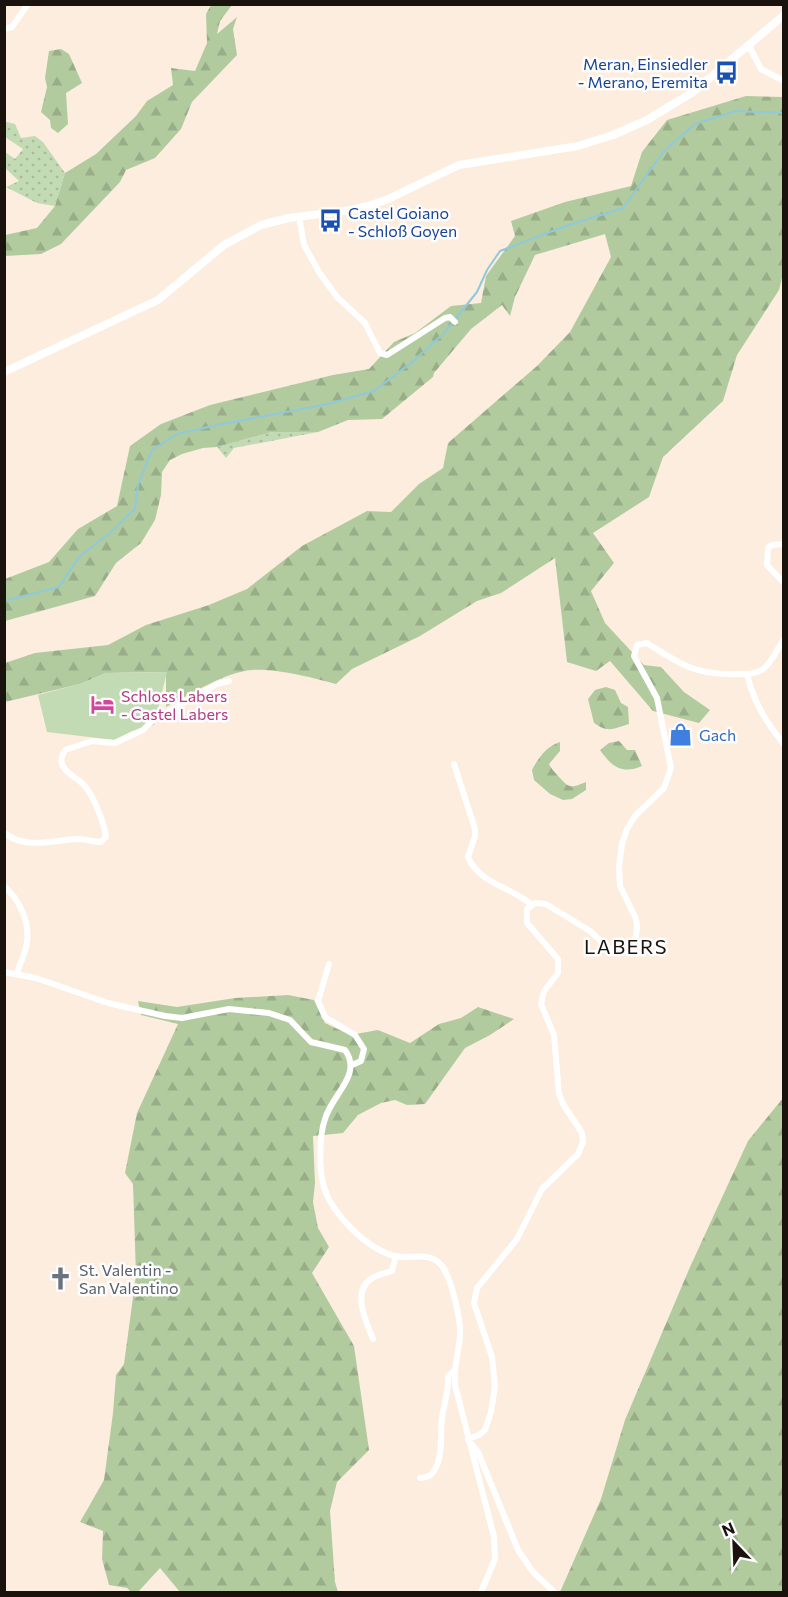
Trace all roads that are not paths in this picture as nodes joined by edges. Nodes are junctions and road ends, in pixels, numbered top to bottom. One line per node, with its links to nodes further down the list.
1 (28, 4): 3 (street)
2 (783, 15): 4 (main road)
3 (4, 29)
4 (749, 46): 5 (street); 6 (main road)
5 (783, 81)
6 (299, 216): 7 (street); 8 (main road)
7 (454, 320)
8 (4, 372)
9 (783, 544): 10 (street)
10 (783, 583)
11 (783, 639): 12 (street)
12 (747, 674): 14 (street); 18 (street)
13 (229, 681): 16 (street)
14 (783, 744)
15 (454, 765): 18 (street)
16 (4, 833)
17 (5, 886): 21 (street)
18 (532, 905): 26 (street)
19 (329, 964): 22 (street)
20 (4, 972): 21 (street)
21 (17, 973): 22 (street)
22 (352, 1065): 23 (street)
23 (396, 1256): 24 (street); 25 (street)
24 (373, 1339)
25 (454, 1371): 26 (street); 27 (street)
26 (468, 1439): 28 (street); 29 (street)
27 (420, 1478)
28 (481, 1593)
29 (554, 1593)

